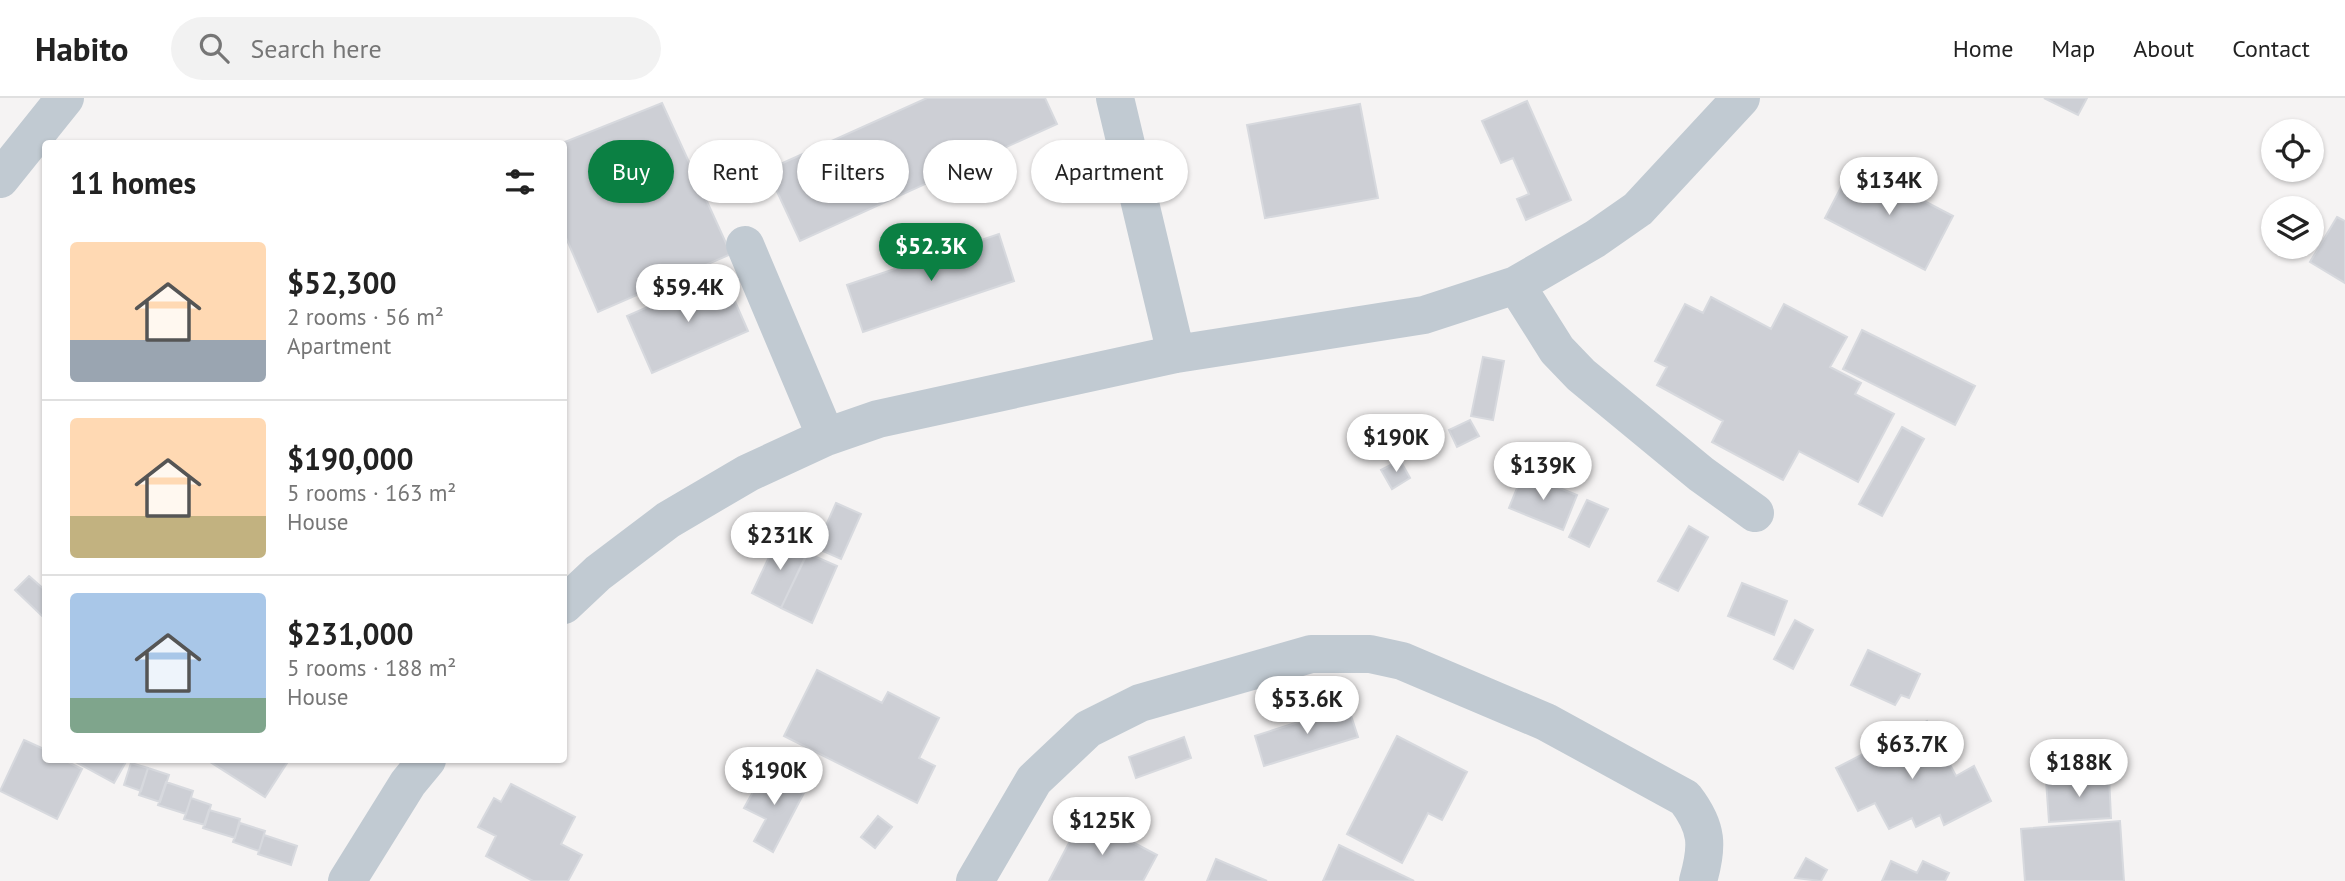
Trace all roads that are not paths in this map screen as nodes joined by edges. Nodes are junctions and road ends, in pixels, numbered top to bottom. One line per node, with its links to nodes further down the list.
1 (65, 98): 4 (street)
2 (1115, 98): 7 (street)
3 (1741, 98): 6 (street)
4 (0, 179)
5 (745, 246): 8 (street)
6 (1516, 285): 7 (street); 9 (street)
7 (1176, 354): 8 (street)
8 (827, 437): 10 (street)
9 (1755, 513)
10 (567, 603)
11 (425, 763): 12 (street)
12 (347, 881)
13 (975, 881): 14 (street)
14 (1698, 881)

